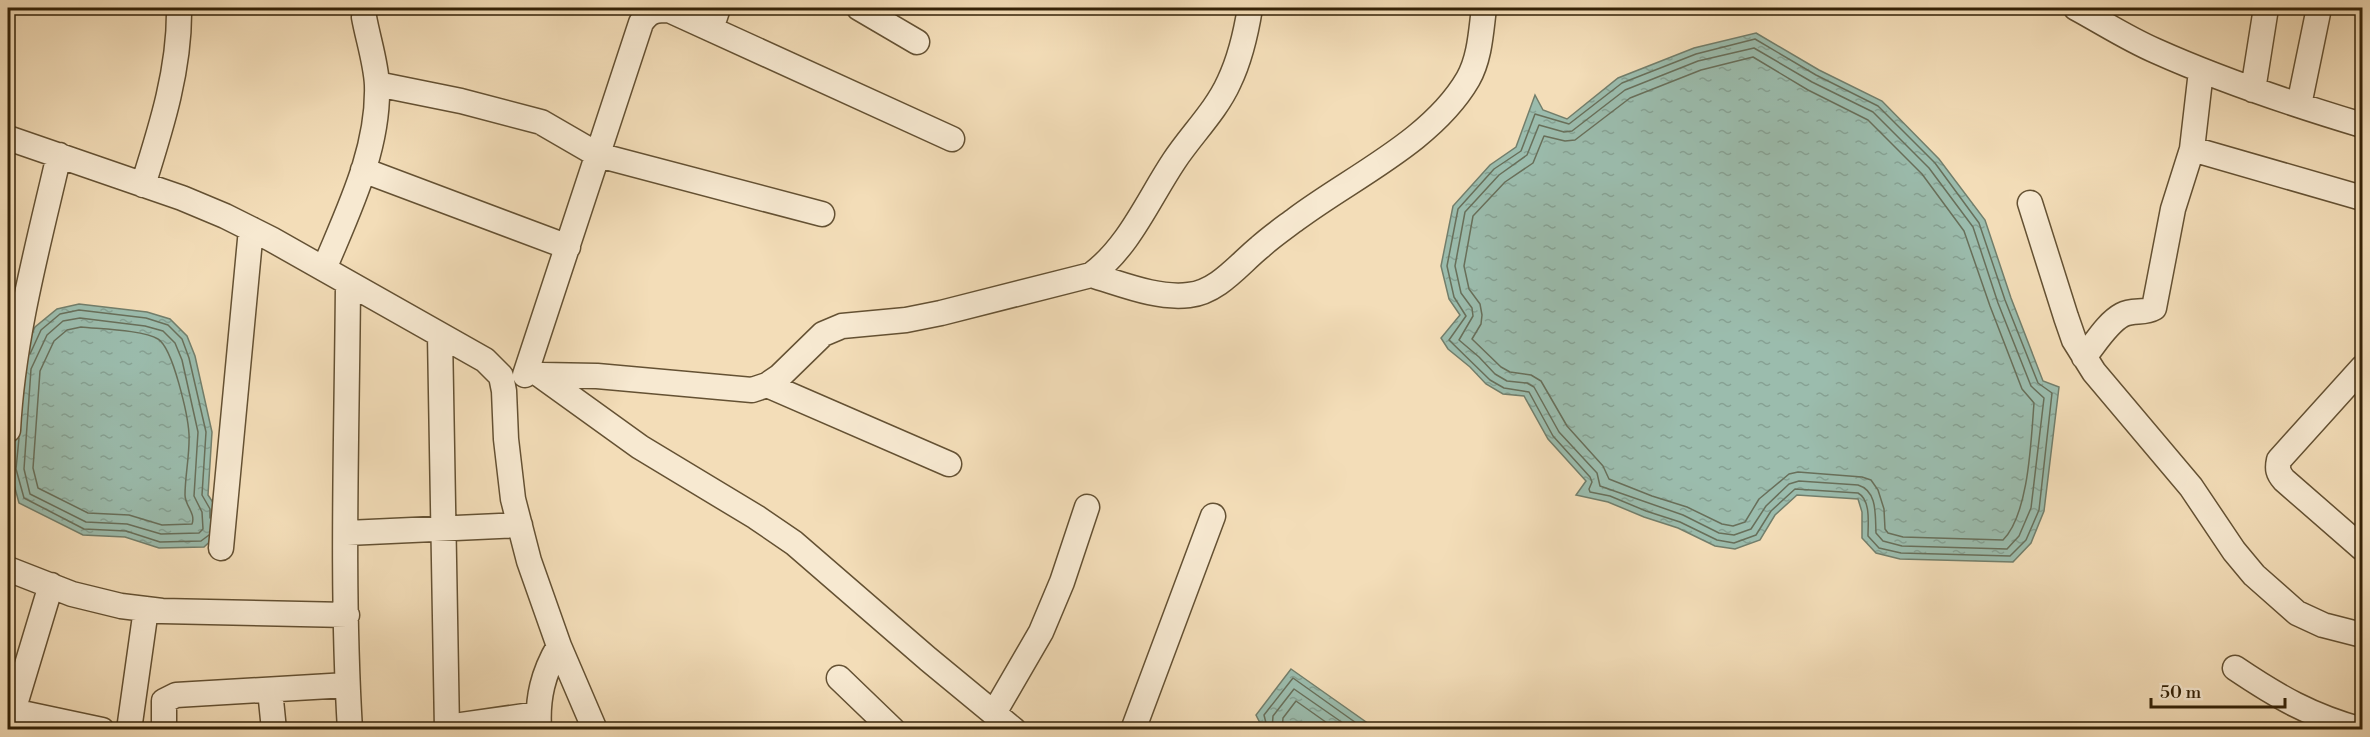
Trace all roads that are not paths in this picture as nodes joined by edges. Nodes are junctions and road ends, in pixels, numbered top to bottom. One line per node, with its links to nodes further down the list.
1 (179, 8): 22 (street)
2 (859, 8): 10 (street)
3 (1250, 8): 29 (street)
4 (1484, 8): 29 (street)
5 (2076, 8): 11 (street)
6 (2266, 8): 13 (street)
7 (2319, 8): 14 (street)
8 (364, 17): 12 (street)
9 (715, 18): 17 (street); 20 (street)
10 (917, 42)
11 (2201, 70): 13 (street); 18 (street)
12 (377, 84): 20 (street); 21 (street)
13 (2253, 90): 14 (street)
14 (2299, 105): 15 (street)
15 (2362, 125)
16 (8, 138): 19 (street)
17 (952, 139)
18 (2192, 149): 23 (street); 32 (street)
19 (59, 155): 22 (street); 37 (street)
20 (598, 155): 25 (street); 27 (street)
21 (363, 170): 27 (street); 28 (street)
22 (143, 185): 26 (street)
23 (2362, 198)
24 (2030, 203): 32 (street)
25 (822, 214)
26 (251, 229): 28 (street); 45 (street)
27 (568, 248): 33 (street)
28 (324, 269): 30 (street)
29 (1091, 275): 36 (street)
30 (348, 283): 31 (street); 43 (street)
31 (440, 335): 34 (street); 42 (street)
32 (2084, 357): 50 (street)
33 (534, 375): 34 (street); 36 (street); 57 (street)
34 (501, 376): 41 (street)
35 (2360, 376): 44 (street)
36 (767, 385): 38 (street)
37 (8, 430)
38 (949, 464)
39 (1088, 507): 57 (street)
40 (1213, 516): 69 (street)
41 (520, 525): 42 (street); 51 (street)
42 (443, 528): 43 (street); 60 (street)
43 (347, 533): 49 (street)
44 (2358, 535)
45 (221, 548)
46 (8, 569): 47 (street)
47 (51, 585): 48 (street); 56 (street)
48 (146, 609): 49 (street); 62 (street)
49 (347, 615): 54 (street)
50 (2361, 632)
51 (559, 646): 58 (street); 66 (street)
52 (2235, 668): 70 (street)
53 (838, 678): 67 (street)
54 (348, 685): 55 (street); 65 (street)
55 (270, 690): 63 (street); 64 (street)
56 (10, 710): 59 (street)
57 (994, 713): 68 (street)
58 (539, 722): 60 (street)
59 (50, 724): 61 (street)
60 (447, 728)
61 (102, 729)
62 (129, 729)
63 (164, 729)
64 (274, 729)
65 (350, 729)
66 (595, 729)
67 (893, 729)
68 (1014, 729)
69 (1133, 729)
70 (2362, 729)

